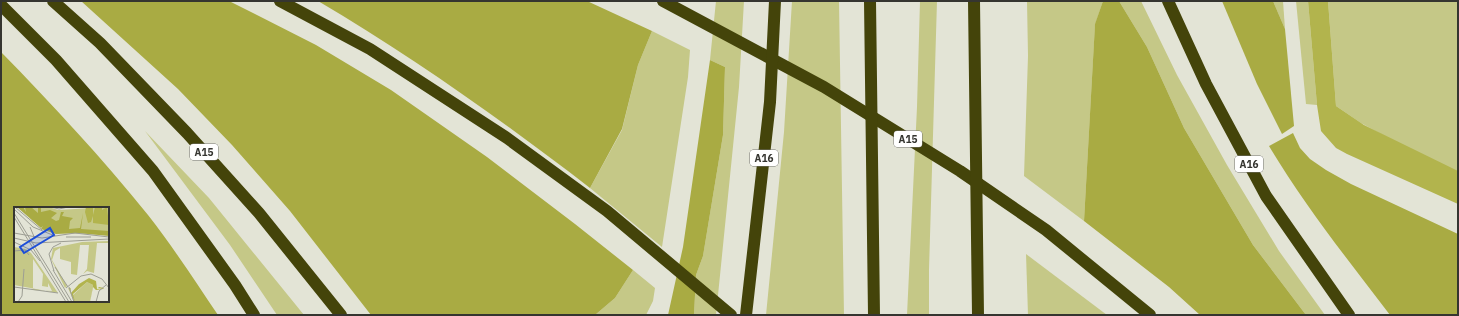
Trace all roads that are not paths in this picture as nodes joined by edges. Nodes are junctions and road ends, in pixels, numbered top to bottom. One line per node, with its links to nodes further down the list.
1 (53, 1): 10 (highway, A15)
2 (280, 1): 11 (highway)
3 (663, 1): 15 (highway, A15)
4 (775, 1): 12 (highway, A16)
5 (870, 1): 13 (highway)
6 (974, 1): 14 (highway)
7 (1168, 1): 16 (highway, A16)
8 (1, 5): 9 (highway)
9 (254, 315)
10 (341, 315)
11 (731, 315)
12 (746, 315)
13 (874, 315)
14 (978, 315)
15 (1150, 315)
16 (1349, 315)

